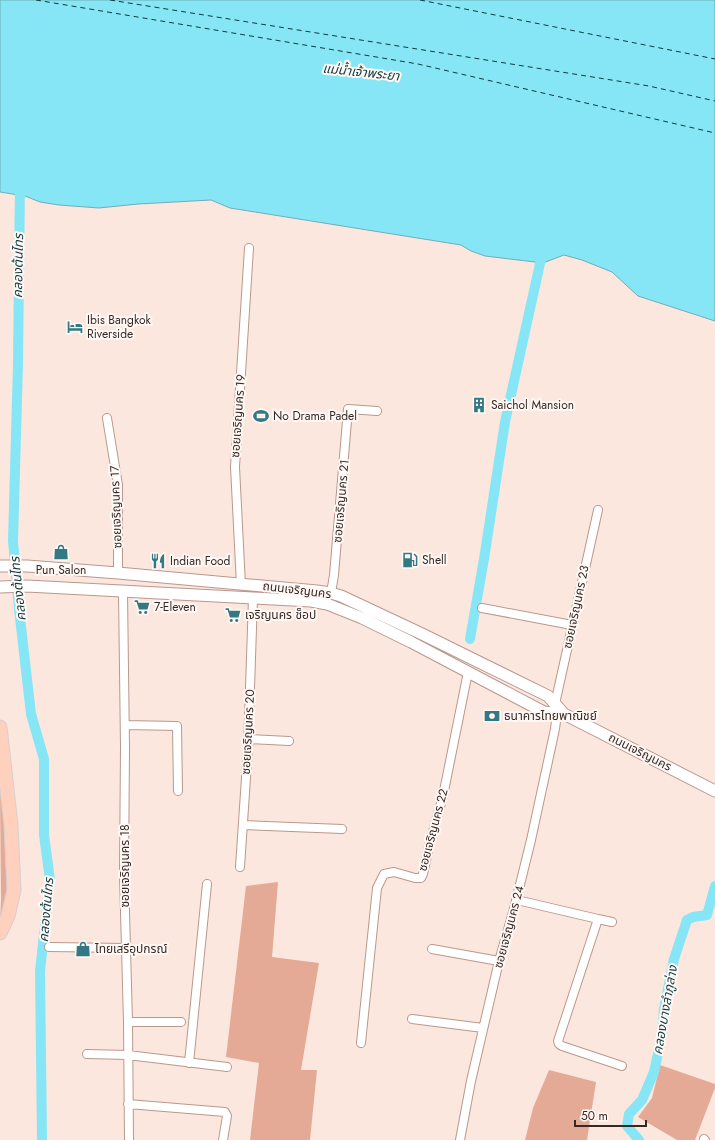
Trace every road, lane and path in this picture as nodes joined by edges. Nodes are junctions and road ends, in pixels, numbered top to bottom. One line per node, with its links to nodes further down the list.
1 (249, 248): 7 (street, ซอยเจริญนคร 19)
2 (377, 411): 10 (street, ซอยเจริญนคร 21)
3 (107, 418): 6 (street, ซอยเจริญนคร 17)
4 (598, 510): 13 (street, ซอยเจริญนคร 23)
5 (6, 566): 6 (main road, ถนนเจริญนคร)
6 (118, 573): 7 (main road, ถนนเจริญนคร)
7 (241, 585): 10 (main road, ถนนเจริญนคร)
8 (5, 587): 9 (main road, ถนนเจริญนคร)
9 (123, 592): 11 (main road, ถนนเจริญนคร); 16 (street, ซอยเจริญนคร 18)
10 (331, 593): 15 (main road, ถนนเจริญนคร)
11 (252, 598): 14 (main road, ถนนเจริญนคร); 18 (street, ซอยเจริญนคร 20)
12 (482, 608): 13 (street)
13 (572, 624): 15 (street, ซอยเจริญนคร 23)
14 (468, 672): 15 (main road, ถนนเจริญนคร); 39 (street, ซอยเจริญนคร 22)
15 (559, 710): 22 (main road, ถนนเจริญนคร); 27 (street, ซอยเจริญนคร 24)
16 (124, 725): 21 (street); 32 (street, ซอยเจริญนคร 18)
17 (0, 727): 20 (main road)
18 (248, 739): 19 (street); 23 (street, ซอยเจริญนคร 20)
19 (289, 741)
20 (3, 782): 30 (main road)
21 (178, 791)
22 (715, 791)
23 (243, 825): 24 (street); 25 (street, ซอยเจริญนคร 20)
24 (342, 829)
25 (240, 867)
26 (207, 884): 42 (street)
27 (517, 900): 28 (street); 34 (street, ซอยเจริญนคร 24)
28 (598, 919): 29 (street); 43 (street)
29 (612, 922)
30 (0, 933)
31 (49, 947): 32 (street)
32 (125, 948): 36 (street, ซอยเจริญนคร 18)
33 (432, 949): 34 (street)
34 (499, 961): 38 (street, ซอยเจริญนคร 24)
35 (412, 1019): 38 (street)
36 (128, 1022): 37 (street); 41 (street, ซอยเจริญนคร 18)
37 (181, 1022)
38 (483, 1028): 48 (street, ซอยเจริญนคร 24)
39 (361, 1043)
40 (87, 1054): 41 (street)
41 (128, 1055): 42 (street); 45 (street, ซอยเจริญนคร 18)
42 (189, 1063): 44 (street)
43 (622, 1066)
44 (227, 1067)
45 (128, 1104): 46 (street, ซอยเจริญนคร 18); 47 (street)
46 (129, 1140)
47 (223, 1140)
48 (460, 1140)

